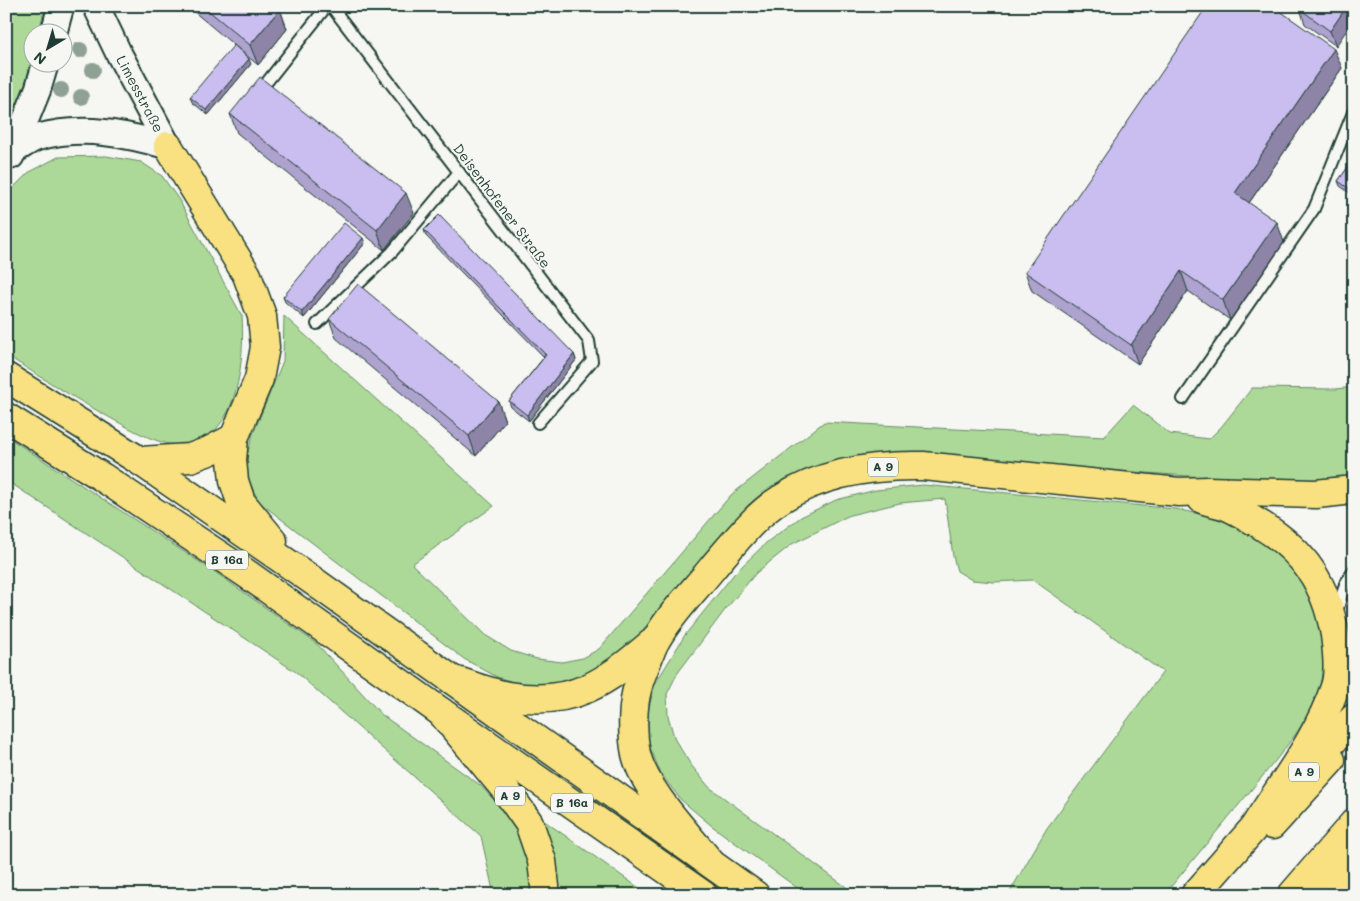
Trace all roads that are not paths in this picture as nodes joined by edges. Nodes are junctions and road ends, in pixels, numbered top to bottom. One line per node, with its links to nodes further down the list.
1 (61, 6): 5 (street)
2 (96, 6): 9 (street, Limesstraße)
3 (326, 6): 7 (lane)
4 (331, 6): 11 (lane, Deisenhofener Straße)
5 (57, 22)
6 (43, 72): 10 (street, Limesstraße)
7 (254, 98)
8 (1354, 110): 14 (lane)
9 (168, 146): 10 (street, Limesstraße); 17 (highway)
10 (11, 157)
11 (459, 172): 12 (lane); 16 (lane, Deisenhofener Straße)
12 (317, 324)
13 (6, 377): 18 (highway, B 16a)
14 (1183, 399)
15 (6, 417): 26 (highway, B 16a)
16 (538, 423)
17 (234, 438): 18 (highway); 22 (highway)
18 (140, 461): 22 (highway, B 16a)
19 (1354, 490): 20 (highway, A 9)
20 (1179, 492): 23 (highway, A 9); 24 (highway, A 9)
21 (1354, 570): 23 (lane)
22 (309, 578): 25 (highway, B 16a)
23 (1333, 628): 30 (highway, A 9)
24 (655, 641): 25 (highway, A 9); 31 (highway, A 9)
25 (453, 680): 31 (highway, B 16a)
26 (441, 712): 33 (highway, A 9); 34 (highway, B 16a)
27 (1354, 718): 30 (highway, A 9)
28 (1354, 735): 37 (highway, A 9)
29 (1354, 823): 38 (highway)
30 (1255, 826): 36 (highway, A 9)
31 (710, 862): 35 (highway, B 16a)
32 (1354, 865): 39 (highway)
33 (546, 895)
34 (703, 895)
35 (755, 895)
36 (1195, 895)
37 (1212, 895)
38 (1292, 895)
39 (1308, 895)

